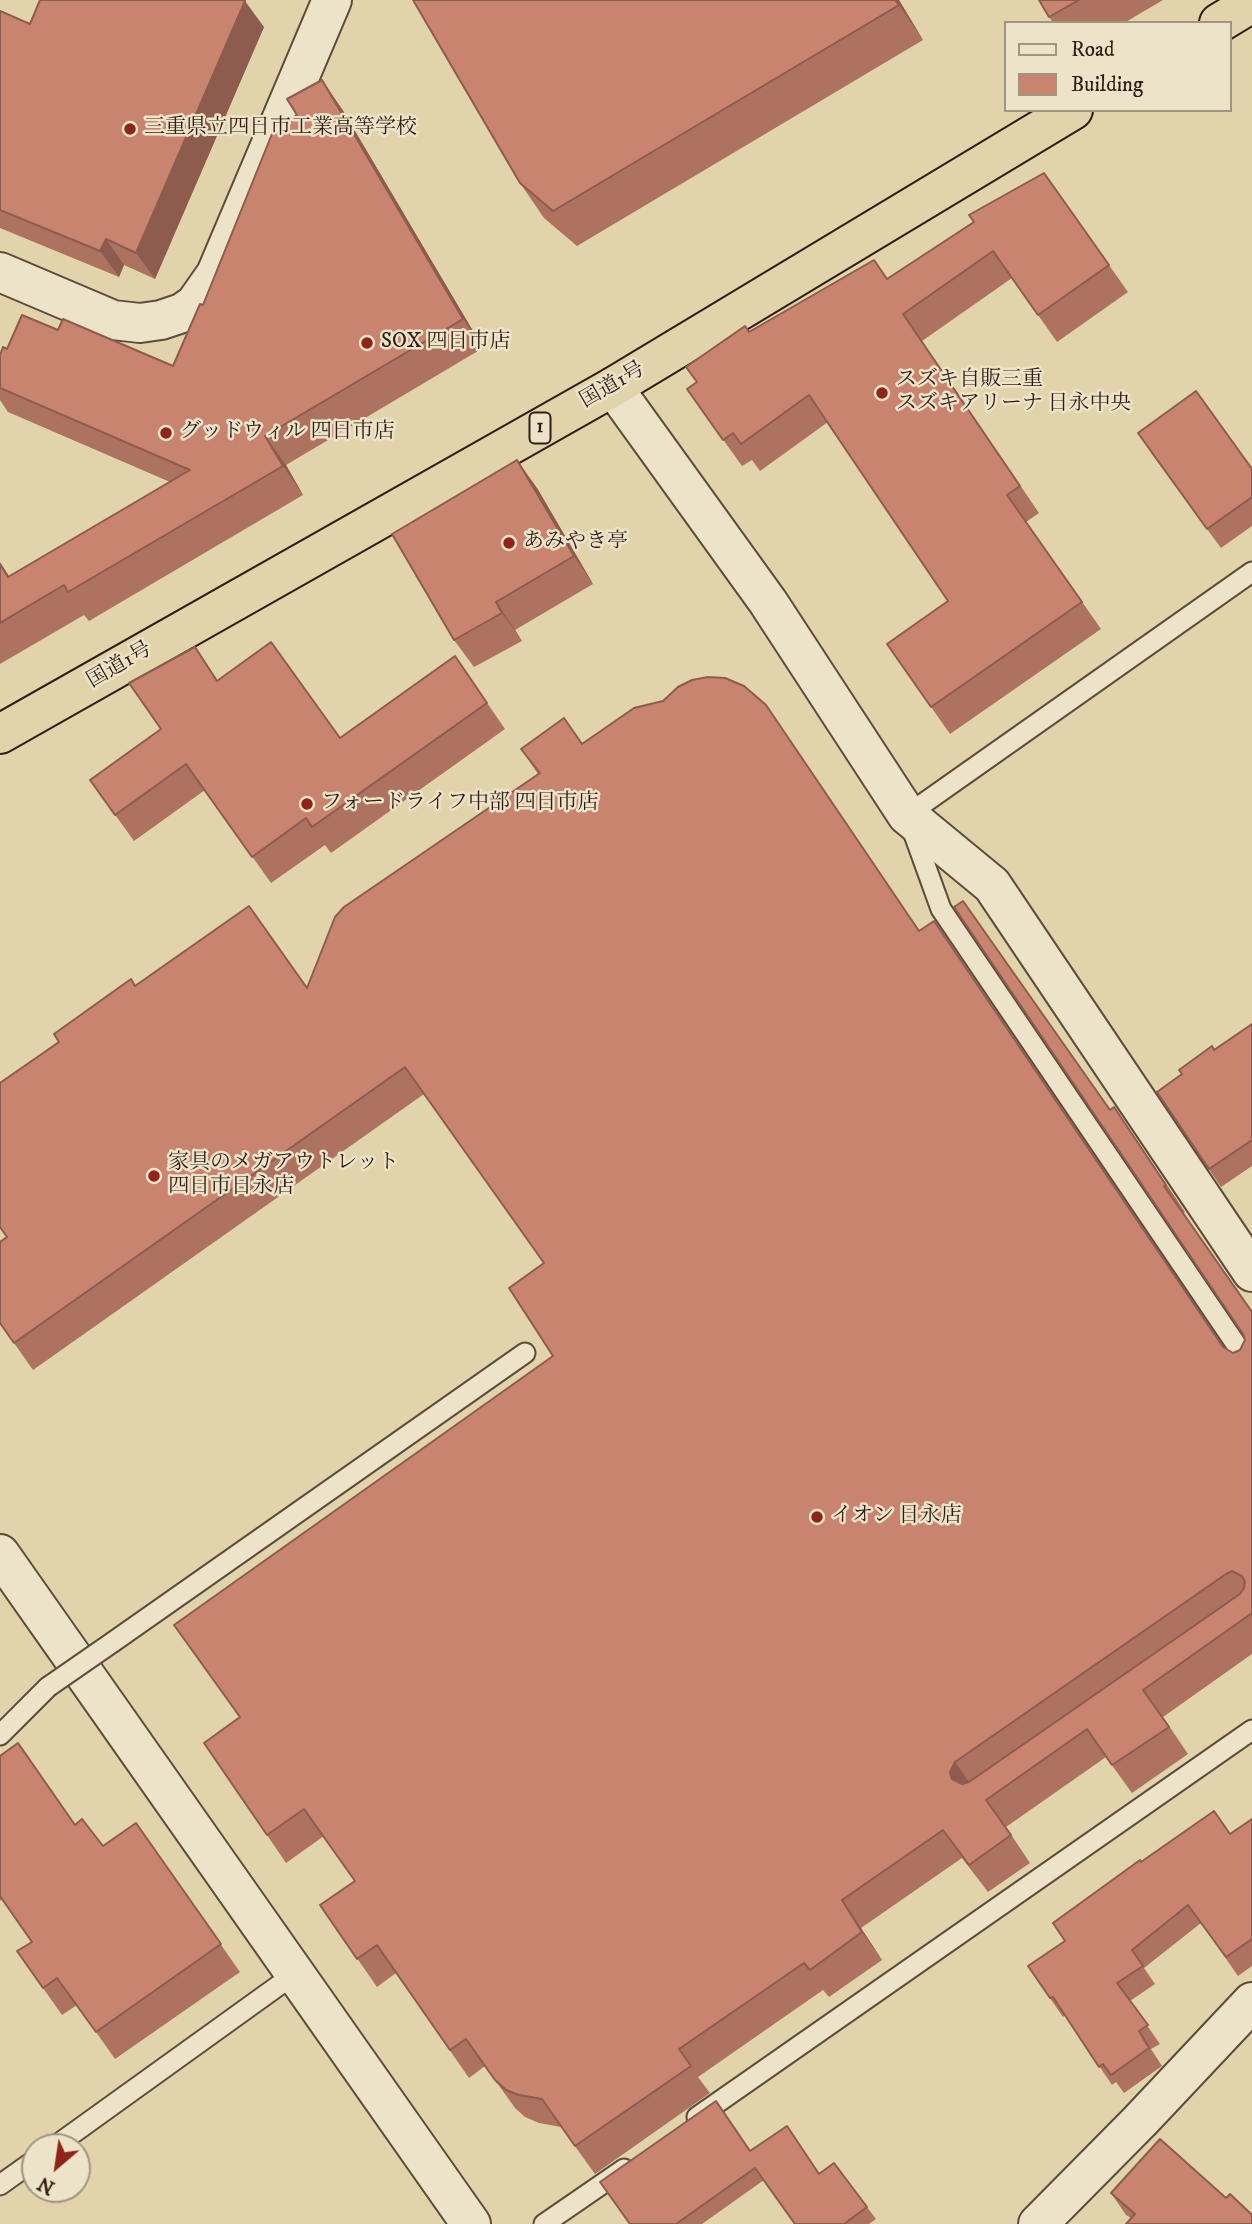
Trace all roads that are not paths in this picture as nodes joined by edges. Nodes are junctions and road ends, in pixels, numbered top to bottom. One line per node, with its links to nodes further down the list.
1 (332, 0): 5 (street)
2 (1252, 3): 3 (highway)
3 (1222, 21)
4 (1070, 112): 6 (highway, 国道1号 / 1)
5 (0, 272)
6 (613, 387): 8 (highway, 国道1号 / 1); 9 (street)
7 (1252, 572): 9 (lane)
8 (0, 734)
9 (907, 815): 10 (street); 12 (lane)
10 (1250, 1265)
11 (525, 1353): 15 (lane, bridge)
12 (1252, 1368)
13 (0, 1554): 16 (street)
14 (1252, 1730): 18 (lane)
15 (0, 1735)
16 (296, 1973): 19 (lane); 23 (street)
17 (1252, 2002): 25 (street)
18 (681, 2128)
19 (73, 2133)
20 (635, 2160): 24 (lane)
21 (21, 2170): 22 (lane)
22 (0, 2185)
23 (471, 2224)
24 (544, 2224)
25 (1038, 2224)

